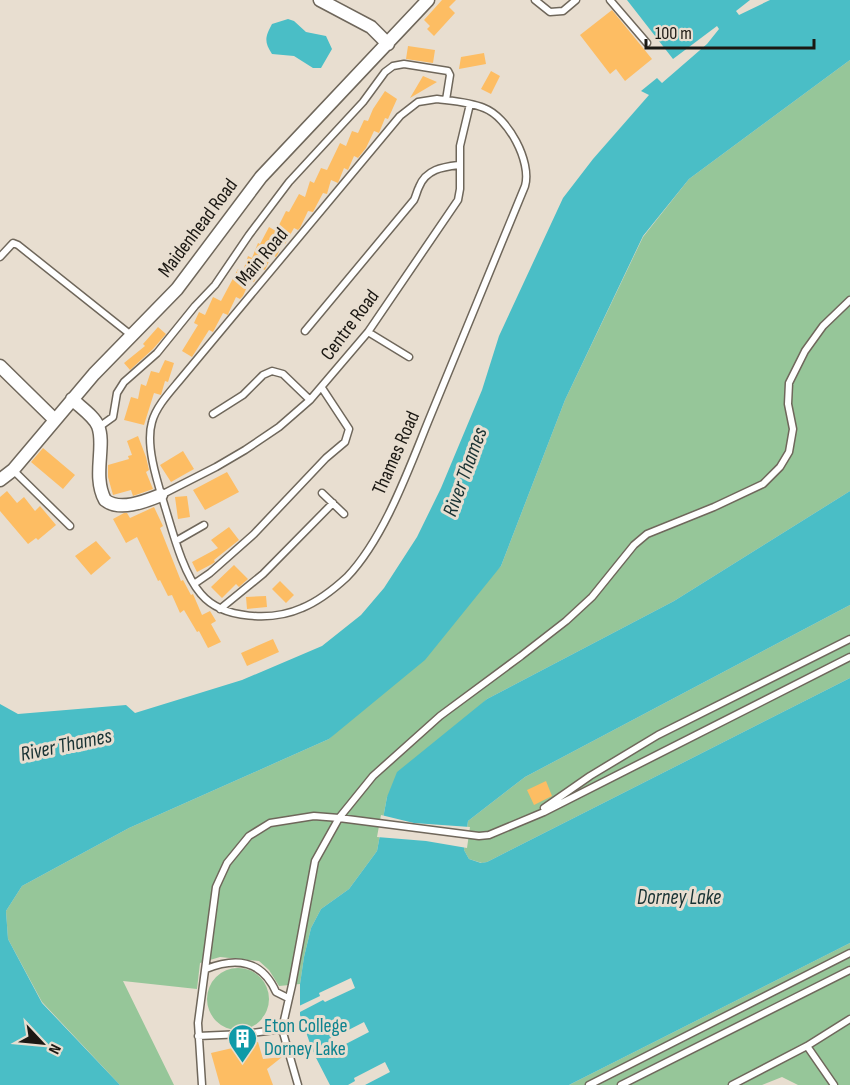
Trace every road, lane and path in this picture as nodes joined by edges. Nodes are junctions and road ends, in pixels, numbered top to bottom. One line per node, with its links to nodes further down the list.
1 (320, 0): 7 (street)
2 (428, 0): 7 (street, Maidenhead Road)
3 (535, 0): 4 (lane)
4 (576, 0)
5 (610, 0): 6 (lane)
6 (647, 43)
7 (388, 44): 15 (street, Maidenhead Road)
8 (446, 100): 9 (lane, Main Road); 23 (lane); 27 (lane, Main Road)
9 (470, 104): 10 (lane, Centre Road); 34 (lane, Thames Road)
10 (459, 165): 13 (lane); 14 (lane, Centre Road)
11 (0, 257): 15 (lane)
12 (850, 300): 37 (lane)
13 (305, 331)
14 (368, 332): 16 (lane); 18 (lane, Centre Road)
15 (131, 336): 19 (street, Maidenhead Road)
16 (409, 357)
17 (1, 368): 22 (street)
18 (322, 388): 20 (lane, Centre Road); 33 (lane)
19 (72, 399): 22 (street, Maidenhead Road); 23 (street)
20 (310, 400): 21 (lane); 27 (lane, Centre Road)
21 (213, 414)
22 (55, 420): 24 (street, Maidenhead Road)
23 (99, 428): 27 (street)
24 (13, 470): 25 (street, Maidenhead Road); 31 (lane)
25 (0, 480)
26 (322, 493): 28 (lane)
27 (161, 495): 32 (lane, Thames Road)
28 (333, 503): 29 (lane); 34 (lane)
29 (344, 514)
30 (204, 525): 32 (lane)
31 (70, 526)
32 (176, 541): 33 (lane, Thames Road)
33 (194, 584): 34 (lane, Thames Road)
34 (220, 609)
35 (850, 639): 38 (lane)
36 (850, 657): 38 (lane)
37 (339, 818): 38 (lane); 40 (lane); 42 (lane)
38 (529, 818)
39 (850, 953): 49 (lane)
40 (206, 969): 42 (lane); 45 (lane)
41 (850, 970): 50 (lane)
42 (288, 998): 44 (lane)
43 (850, 1019): 46 (lane)
44 (282, 1029): 45 (lane); 48 (lane)
45 (198, 1036): 47 (lane)
46 (807, 1046): 51 (lane); 52 (lane)
47 (202, 1085)
48 (298, 1085)
49 (589, 1085)
50 (621, 1085)
51 (732, 1085)
52 (834, 1085)

